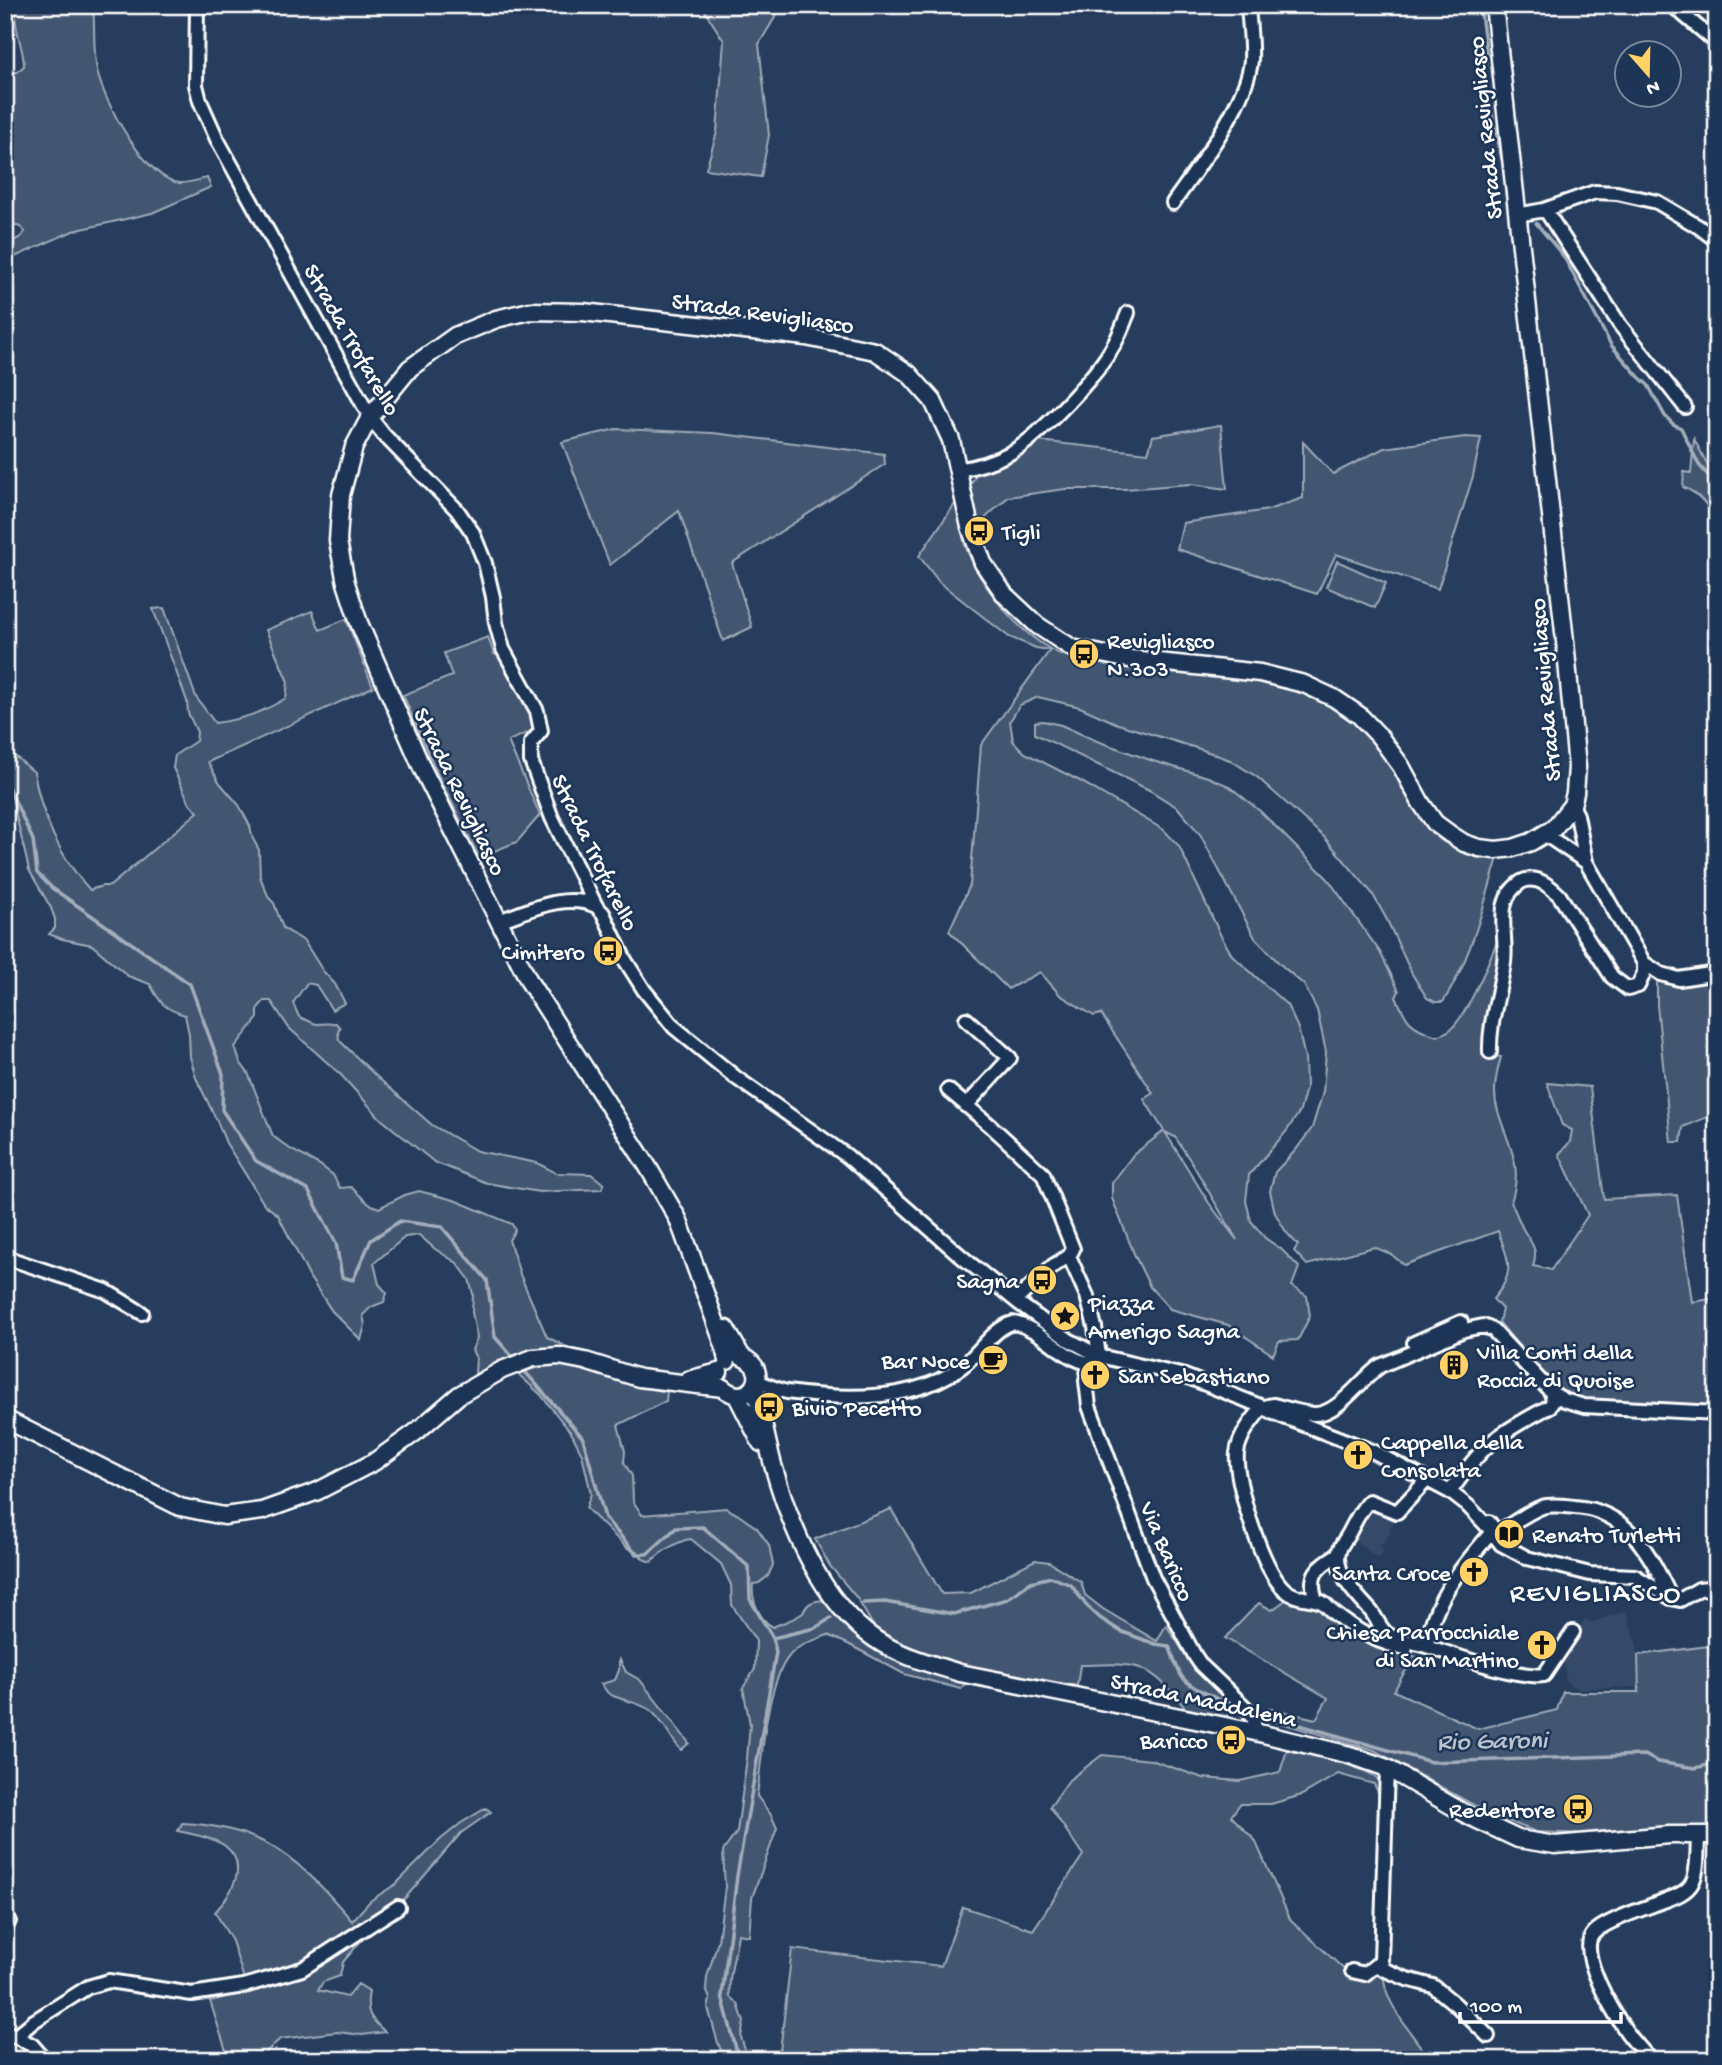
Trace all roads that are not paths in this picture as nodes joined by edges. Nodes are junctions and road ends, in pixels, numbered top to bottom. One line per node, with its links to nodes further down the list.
1 (197, 5): 12 (street, Strada Trofarello)
2 (1248, 5): 6 (street)
3 (1494, 5): 8 (street, Strada Revigliasco)
4 (1672, 5): 5 (street)
5 (1717, 43)
6 (1172, 203)
7 (1544, 210): 8 (street); 9 (street); 11 (street)
8 (1517, 215): 14 (street, Strada Revigliasco)
9 (1717, 241)
10 (1128, 313): 13 (street)
11 (1685, 407)
12 (370, 417): 13 (street, Strada Revigliasco); 17 (street, Strada Trofarello); 18 (street, Strada Revigliasco)
13 (958, 470): 15 (street, Strada Revigliasco)
14 (1572, 805): 15 (street, Strada Revigliasco); 16 (street)
15 (1546, 835): 16 (street)
16 (1586, 862): 19 (street)
17 (596, 906): 18 (street); 27 (street, Strada Trofarello)
18 (498, 921): 32 (street, Strada Revigliasco)
19 (1644, 963): 20 (street); 22 (street)
20 (1717, 973)
21 (966, 1019): 24 (street)
22 (1490, 1052)
23 (948, 1090): 24 (street)
24 (966, 1106): 25 (street)
25 (1069, 1256): 27 (street); 31 (street)
26 (5, 1257): 28 (street)
27 (1016, 1300): 31 (street)
28 (142, 1313)
29 (1461, 1322): 30 (street)
30 (1400, 1357): 34 (street); 35 (street)
31 (1094, 1359): 33 (street); 35 (street); 51 (street, Via Baricco)
32 (729, 1375): 33 (street); 33 (street, Strada Revigliasco); 37 (street); 38 (street, Strada Maddalena)
33 (756, 1384): 38 (street, Strada Maddalena)
34 (1551, 1392): 36 (street); 40 (street)
35 (1263, 1407): 39 (street); 48 (street)
36 (1717, 1413)
37 (5, 1419)
38 (773, 1465): 51 (street, Strada Maddalena)
39 (1427, 1480): 40 (street); 43 (street)
40 (1450, 1492): 41 (street)
41 (1468, 1506): 42 (street); 47 (street)
42 (1492, 1532): 44 (street); 50 (street)
43 (1338, 1554): 48 (street); 50 (street)
44 (1574, 1570): 45 (street); 47 (street)
45 (1604, 1583)
46 (1717, 1587): 47 (street)
47 (1673, 1599)
48 (1316, 1600): 50 (street)
49 (1573, 1632): 50 (street)
50 (1427, 1646)
51 (1255, 1732): 52 (street, Strada Maddalena)
52 (1387, 1768): 53 (street, Strada Maddalena); 56 (street)
53 (1698, 1835): 54 (street, Strada Maddalena); 61 (street)
54 (1717, 1835)
55 (398, 1908): 58 (street)
56 (1381, 1961): 57 (street); 59 (street)
57 (1352, 1971)
58 (11, 2033): 60 (street)
59 (1488, 2036)
60 (45, 2060)
61 (1650, 2060)

